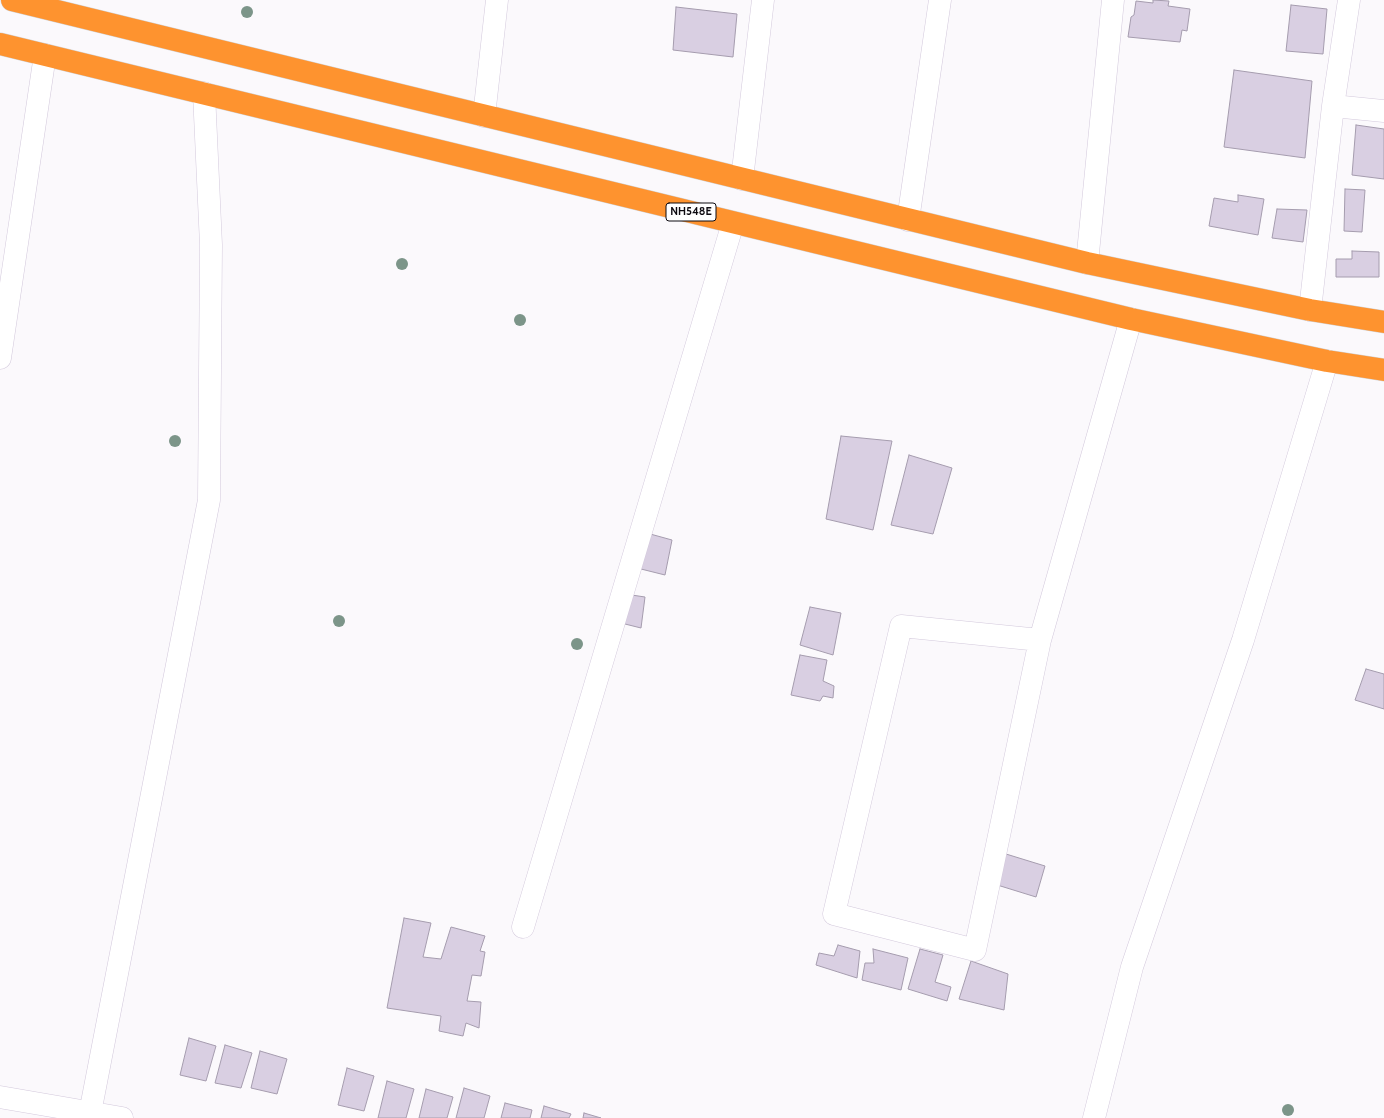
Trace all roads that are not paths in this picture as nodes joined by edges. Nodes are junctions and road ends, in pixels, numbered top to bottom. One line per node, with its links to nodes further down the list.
1 (12, 0): 7 (highway)
2 (497, 0): 13 (street)
3 (763, 0): 14 (street)
4 (940, 0): 15 (street)
5 (1113, 0): 17 (street)
6 (1349, 0): 11 (street)
7 (35, 3): 13 (highway)
8 (0, 44): 9 (highway, NH548E)
9 (46, 55): 10 (highway, NH548E); 21 (street)
10 (204, 93): 16 (highway, NH548E); 28 (street)
11 (1333, 106): 12 (street); 18 (street)
12 (1384, 111)
13 (484, 116): 14 (highway)
14 (742, 179): 15 (highway)
15 (908, 220): 17 (highway)
16 (733, 223): 19 (highway, NH548E); 25 (street)
17 (1087, 263): 18 (highway)
18 (1310, 310): 20 (highway)
19 (1131, 319): 22 (highway, NH548E); 24 (street)
20 (1384, 322)
21 (0, 358)
22 (1327, 361): 23 (highway, NH548E); 30 (street)
23 (1384, 370)
24 (1040, 640): 24 (street)
25 (524, 927)
26 (0, 1097): 27 (street)
27 (42, 1111): 28 (street)
28 (90, 1113): 29 (street)
29 (122, 1118)
30 (1094, 1118)

